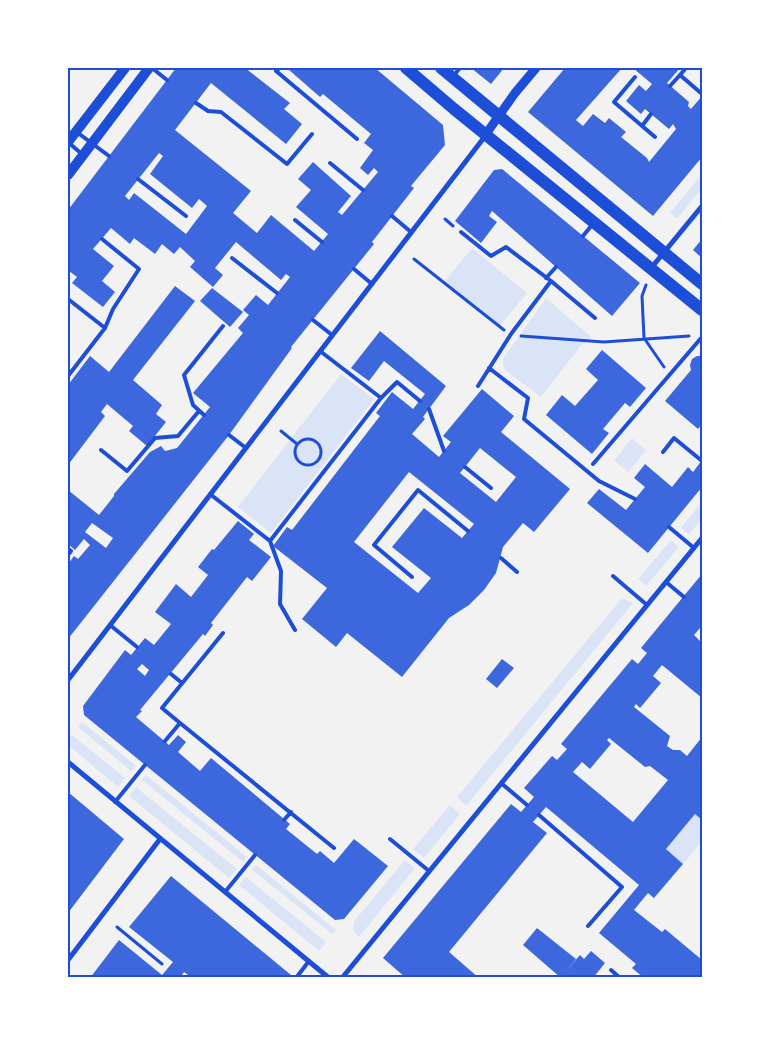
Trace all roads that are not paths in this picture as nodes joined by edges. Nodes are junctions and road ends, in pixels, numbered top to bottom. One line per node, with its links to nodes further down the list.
1 (125, 68): 18 (main road)
2 (151, 68): 11 (lane); 24 (main road)
3 (280, 68): 22 (lane)
4 (406, 68): 20 (main road)
5 (441, 68): 8 (main road)
6 (536, 68): 16 (street)
7 (686, 68): 9 (lane)
8 (456, 72): 16 (main road)
9 (680, 75): 12 (lane); 13 (lane)
10 (635, 77): 17 (lane)
11 (167, 80)
12 (670, 86)
13 (702, 94)
14 (196, 102): 19 (lane)
15 (651, 114): 17 (lane)
16 (499, 115): 20 (street); 41 (main road)
17 (642, 126): 21 (lane)
18 (76, 132): 23 (main road); 24 (lane)
19 (312, 134)
20 (486, 134): 35 (main road); 36 (street)
21 (654, 137)
22 (358, 139)
23 (68, 142): 25 (lane)
24 (92, 143): 25 (main road); 26 (lane)
25 (83, 155): 28 (main road)
26 (109, 156)
27 (330, 163): 30 (lane)
28 (68, 175)
29 (138, 179): 32 (lane)
30 (362, 190)
31 (702, 206): 41 (street)
32 (186, 216)
33 (392, 216): 36 (lane)
34 (295, 220): 40 (lane)
35 (595, 222): 38 (lane); 44 (main road)
36 (411, 232): 48 (street)
37 (462, 232): 46 (lane)
38 (583, 236)
39 (102, 240): 56 (lane)
40 (322, 242)
41 (664, 252): 44 (street); 49 (main road)
42 (232, 258): 50 (lane)
43 (556, 267): 46 (lane)
44 (652, 267): 52 (main road)
45 (354, 269): 48 (lane)
46 (546, 278): 47 (lane)
47 (550, 281): 53 (lane); 60 (lane)
48 (372, 284): 57 (street)
49 (702, 284)
50 (278, 293)
51 (68, 299): 56 (lane)
52 (702, 310)
53 (595, 318)
54 (313, 320): 57 (lane)
55 (223, 326): 66 (lane)
56 (105, 328): 61 (lane)
57 (332, 335): 59 (street)
58 (702, 337): 74 (lane)
59 (320, 351): 63 (lane); 69 (street)
60 (489, 368): 62 (lane); 78 (lane)
61 (68, 376)
62 (478, 386)
63 (381, 398): 64 (lane); 82 (lane)
64 (420, 400)
65 (429, 409): 71 (lane)
66 (199, 411): 67 (lane); 70 (lane)
67 (204, 415)
68 (229, 435): 69 (lane)
69 (246, 448): 77 (street)
70 (101, 450)
71 (444, 451)
72 (663, 452): 73 (lane)
73 (702, 461)
74 (593, 464)
75 (465, 467): 76 (lane)
76 (491, 488)
77 (210, 494): 82 (lane); 93 (street)
78 (635, 499)
79 (669, 527): 83 (lane)
80 (468, 531): 89 (lane)
81 (702, 538): 83 (street)
82 (270, 541): 94 (lane)
83 (694, 548): 90 (street)
84 (68, 549): 85 (lane)
85 (68, 555)
86 (501, 558): 87 (lane)
87 (517, 572)
88 (613, 576): 92 (lane)
89 (412, 577)
90 (666, 582): 91 (lane); 92 (street)
91 (684, 597)
92 (648, 605): 104 (street)
93 (110, 625): 96 (lane); 98 (street)
94 (295, 630)
95 (223, 634): 99 (lane)
96 (138, 647)
97 (171, 674): 99 (lane)
98 (68, 680)
99 (182, 683): 100 (lane)
100 (180, 723): 101 (lane); 107 (lane)
101 (165, 741)
102 (68, 762): 105 (street)
103 (145, 766): 105 (lane)
104 (501, 783): 106 (lane); 114 (street)
105 (115, 802): 111 (street)
106 (528, 805)
107 (291, 812): 109 (lane); 112 (lane)
108 (539, 815): 116 (lane)
109 (284, 820)
110 (390, 838): 114 (lane)
111 (160, 839): 115 (street); 117 (street)
112 (334, 848)
113 (255, 855): 115 (lane)
114 (429, 871): 122 (street)
115 (225, 892): 118 (street)
116 (588, 926)
117 (68, 960)
118 (309, 961): 120 (lane); 121 (street)
119 (611, 970): 123 (lane)
120 (296, 978)
121 (329, 978)
122 (342, 978)
123 (620, 978)

